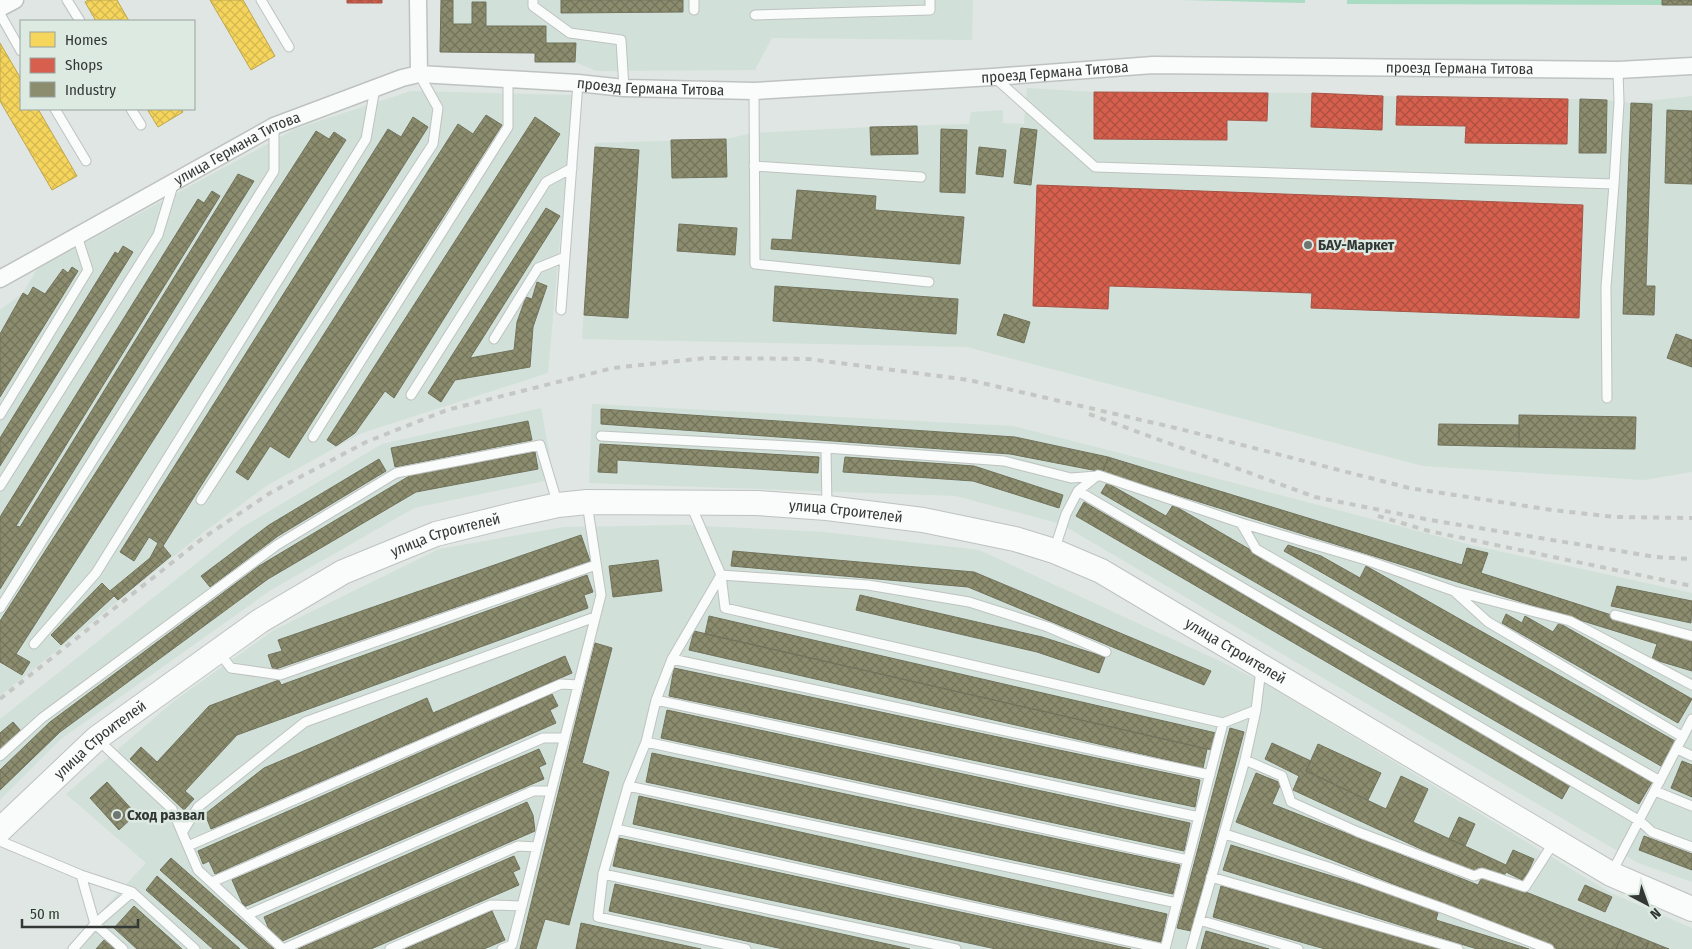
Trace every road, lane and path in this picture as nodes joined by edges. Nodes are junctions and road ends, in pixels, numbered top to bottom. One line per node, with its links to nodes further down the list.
1 (15, 0): 7 (street)
2 (67, 0): 10 (lane)
3 (261, 0): 11 (lane)
4 (418, 0): 15 (street)
5 (533, 0): 20 (lane)
6 (930, 0): 9 (lane)
7 (0, 8)
8 (0, 14): 12 (lane)
9 (755, 15)
10 (79, 20)
11 (289, 47)
12 (20, 49)
13 (1692, 66): 14 (street, проезд Германа Титова)
14 (1618, 70): 16 (street, проезд Германа Титова); 31 (lane)
15 (419, 74): 17 (street, проезд Германа Титова); 19 (street, улица Германа Титова); 47 (lane)
16 (994, 77): 21 (street, проезд Германа Титова); 31 (lane)
17 (508, 80): 18 (street, проезд Германа Титова); 42 (lane)
18 (578, 83): 20 (street, проезд Германа Титова); 28 (lane)
19 (375, 88): 25 (street, улица Германа Титова); 61 (lane)
20 (624, 88): 21 (street, проезд Германа Титова)
21 (754, 91): 27 (lane)
22 (56, 110): 26 (lane)
23 (132, 110): 24 (lane)
24 (141, 125)
25 (274, 126): 30 (street, улица Германа Титова); 57 (lane)
26 (86, 162)
27 (754, 166): 29 (lane); 35 (lane)
28 (572, 168): 33 (lane); 38 (lane)
29 (921, 177)
30 (174, 181): 32 (street, улица Германа Титова); 45 (lane)
31 (1614, 184): 39 (lane)
32 (77, 236): 34 (street, улица Германа Титова); 40 (lane)
33 (565, 257): 36 (lane); 37 (lane)
34 (0, 279)
35 (929, 282)
36 (561, 310)
37 (494, 339)
38 (411, 395)
39 (1607, 398)
40 (0, 415)
41 (601, 436): 43 (lane)
42 (313, 437)
43 (826, 448): 44 (lane); 51 (lane)
44 (1098, 476): 46 (lane); 52 (lane)
45 (0, 486)
46 (1078, 491): 53 (lane); 87 (lane)
47 (201, 500)
48 (587, 502): 49 (main road, улица Строителей); 50 (main road, улица Строителей); 54 (lane)
49 (690, 503): 51 (main road, улица Строителей); 55 (lane)
50 (558, 505): 62 (main road, улица Строителей); 77 (lane)
51 (827, 508): 53 (main road, улица Строителей)
52 (1240, 523): 56 (lane); 81 (lane)
53 (1054, 551): 65 (main road, улица Строителей)
54 (596, 565): 59 (lane); 62 (lane)
55 (720, 574): 63 (lane); 64 (lane); 71 (lane)
56 (1454, 591): 67 (lane); 72 (lane)
57 (0, 608)
58 (1615, 615): 60 (lane)
59 (595, 617): 66 (lane); 90 (lane)
60 (1692, 636)
61 (34, 644)
62 (218, 651): 73 (main road, улица Строителей)
63 (1106, 652)
64 (672, 658): 68 (lane); 80 (lane)
65 (1261, 666): 69 (lane); 92 (main road, улица Строителей)
66 (578, 685): 74 (lane); 94 (lane)
67 (1692, 685)
68 (656, 700): 75 (lane); 86 (lane)
69 (1256, 710): 71 (lane); 79 (lane)
70 (1692, 719): 72 (lane)
71 (1223, 724): 80 (lane)
72 (1684, 737): 76 (lane)
73 (97, 738): 89 (main road, улица Строителей); 90 (lane)
74 (564, 738): 83 (lane); 102 (lane)
75 (646, 742): 82 (lane); 97 (lane)
76 (1677, 750): 78 (lane); 81 (lane)
77 (0, 756)
78 (1692, 756)
79 (1245, 760): 91 (lane); 92 (lane)
80 (1210, 775): 86 (lane)
81 (1660, 781): 84 (lane)
82 (628, 786): 88 (lane); 104 (lane)
83 (551, 791): 95 (lane); 107 (lane)
84 (1655, 791): 85 (lane); 87 (lane)
85 (1692, 806)
86 (1199, 817): 97 (lane)
87 (1640, 821): 96 (lane); 99 (lane)
88 (616, 829): 98 (lane); 117 (lane)
89 (0, 830)
90 (182, 833): 94 (lane)
91 (1224, 834): 101 (lane); 121 (lane)
92 (1555, 840): 99 (main road, улица Строителей)
93 (0, 841): 100 (lane)
94 (188, 846): 102 (lane)
95 (537, 847): 105 (lane); 107 (lane)
96 (1692, 847)
97 (1188, 860): 104 (lane)
98 (603, 874): 115 (lane); 116 (lane)
99 (1611, 874): 106 (main road, улица Строителей)
100 (81, 875): 103 (lane); 109 (lane)
101 (1212, 877): 108 (lane); 120 (lane)
102 (212, 882): 107 (lane)
103 (132, 892): 109 (lane); 112 (lane)
104 (1177, 903): 117 (lane)
105 (522, 906): 113 (lane); 114 (lane)
106 (1692, 909)
107 (247, 915)
108 (1199, 920): 118 (lane); 119 (lane)
109 (95, 924): 110 (lane); 111 (lane)
110 (73, 949)
111 (123, 949)
112 (195, 949)
113 (390, 949)
114 (502, 949)
115 (746, 949)
116 (956, 949)
117 (1165, 949)
118 (1191, 949)
119 (1298, 949)
120 (1458, 949)
121 (1549, 949)

